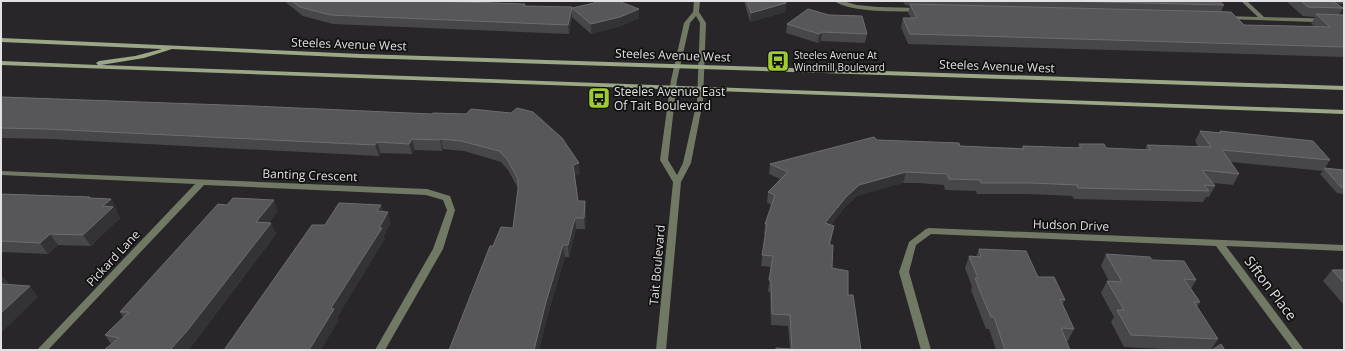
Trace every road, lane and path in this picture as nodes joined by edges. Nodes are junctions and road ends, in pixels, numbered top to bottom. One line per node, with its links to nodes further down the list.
1 (697, 1): 5 (street)
2 (838, 1): 4 (street)
3 (1244, 1): 7 (street)
4 (925, 10)
5 (696, 12): 13 (street); 14 (street, Tait Boulevard)
6 (1223, 18): 7 (street)
7 (1263, 19): 8 (street)
8 (1344, 21)
9 (1, 40): 10 (main road, Steeles Avenue West)
10 (172, 48): 12 (main road); 13 (main road, Steeles Avenue West)
11 (1, 63): 12 (main road)
12 (77, 66): 15 (main road)
13 (678, 66): 14 (main road, Steeles Avenue West); 15 (street)
14 (701, 67): 16 (street, Tait Boulevard); 17 (main road, Steeles Avenue West)
15 (674, 84): 16 (main road); 21 (street)
16 (701, 88): 18 (main road); 21 (street, Tait Boulevard)
17 (1344, 88)
18 (1344, 112)
19 (1, 172): 20 (street, Banting Crescent)
20 (202, 182): 24 (street, Pickard Lane); 25 (street, Banting Crescent)
21 (677, 182): 26 (street, Tait Boulevard)
22 (1219, 243): 23 (street, Hudson Drive); 27 (street, Hudson Drive); 28 (street, Sifton Place)
23 (1344, 248)
24 (42, 350)
25 (380, 350)
26 (661, 350)
27 (926, 350)
28 (1299, 350)

